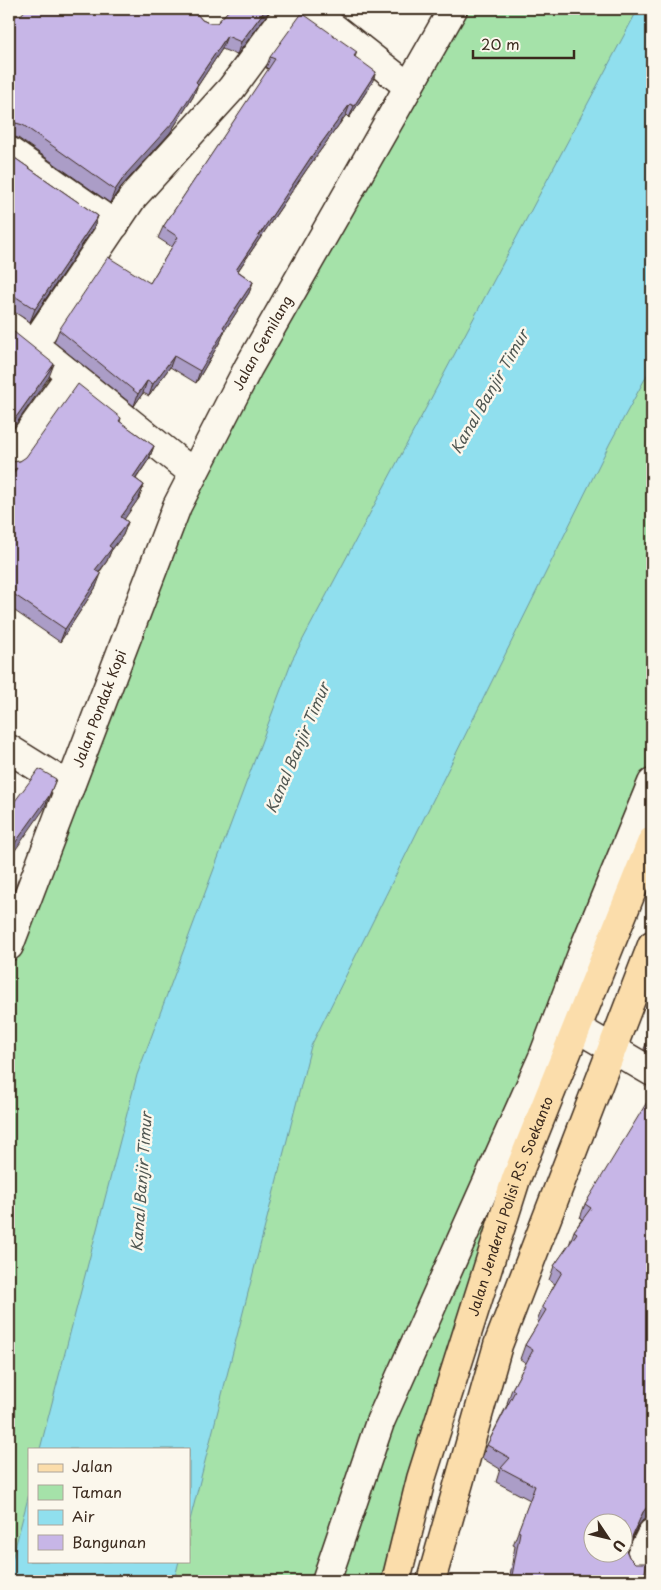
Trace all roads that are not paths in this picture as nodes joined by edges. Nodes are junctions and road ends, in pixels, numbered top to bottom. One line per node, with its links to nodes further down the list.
1 (12, 9): 5 (street)
2 (290, 9): 8 (street)
3 (310, 9): 6 (street)
4 (453, 9): 6 (street, Jalan Gemilang)
5 (9, 14)
6 (409, 87): 13 (street, Jalan Gemilang)
7 (9, 151): 8 (street)
8 (115, 225): 10 (street)
9 (9, 324): 10 (street)
10 (34, 344): 11 (street)
11 (70, 374): 12 (street); 13 (street)
12 (9, 460)
13 (193, 473): 16 (street, Jalan Pondak Kopi)
14 (9, 749): 16 (street)
15 (652, 783): 25 (street)
16 (70, 787): 19 (street, Jalan Pondak Kopi)
17 (652, 841): 20 (main road, Jalan Jenderal Polisi RS. Soekanto)
18 (652, 945): 21 (main road)
19 (9, 946)
20 (577, 1028): 21 (street); 26 (main road, Jalan Jenderal Polisi RS. Soekanto)
21 (612, 1049): 22 (street); 27 (main road)
22 (652, 1072)
23 (652, 1533): 24 (street)
24 (637, 1563)
25 (326, 1581)
26 (396, 1581)
27 (431, 1581)

